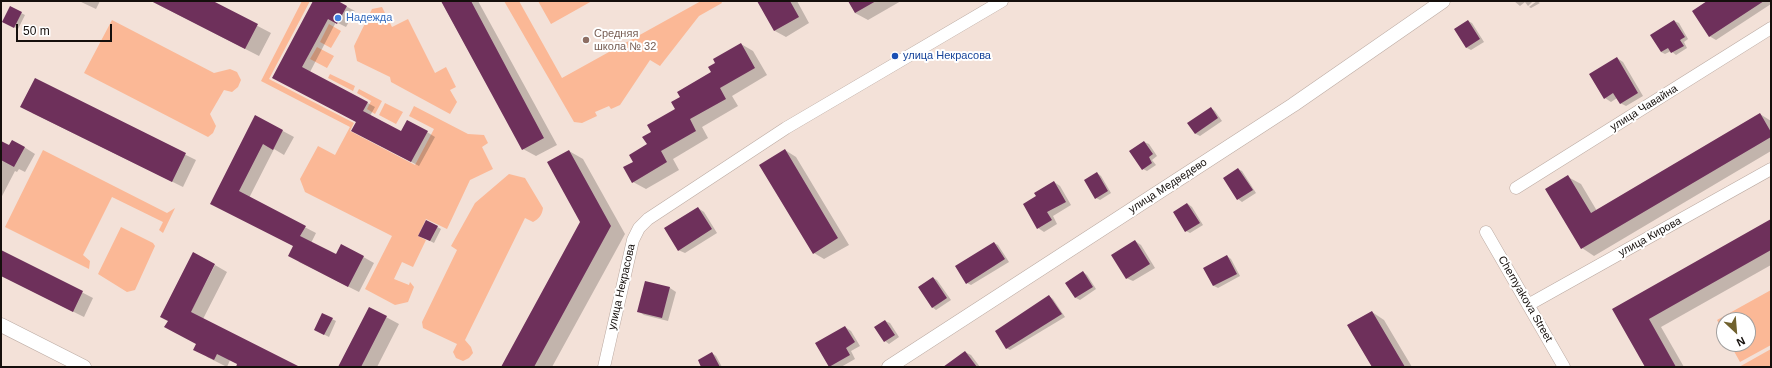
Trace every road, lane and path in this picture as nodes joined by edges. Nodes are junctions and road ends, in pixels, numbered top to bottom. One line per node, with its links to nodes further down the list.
1 (1002, 1): 10 (street, улица Некрасова)
2 (1443, 1): 11 (street, улица Медведево)
3 (1771, 28): 5 (street, улица Чавайна)
4 (1771, 170): 7 (street, улица Кирова)
5 (1516, 188)
6 (1486, 232): 7 (street, Chernyakova Street)
7 (1528, 305): 12 (street, Chernyakova Street)
8 (1, 325): 9 (street)
9 (84, 367)
10 (604, 367)
11 (889, 367)
12 (1564, 367)

